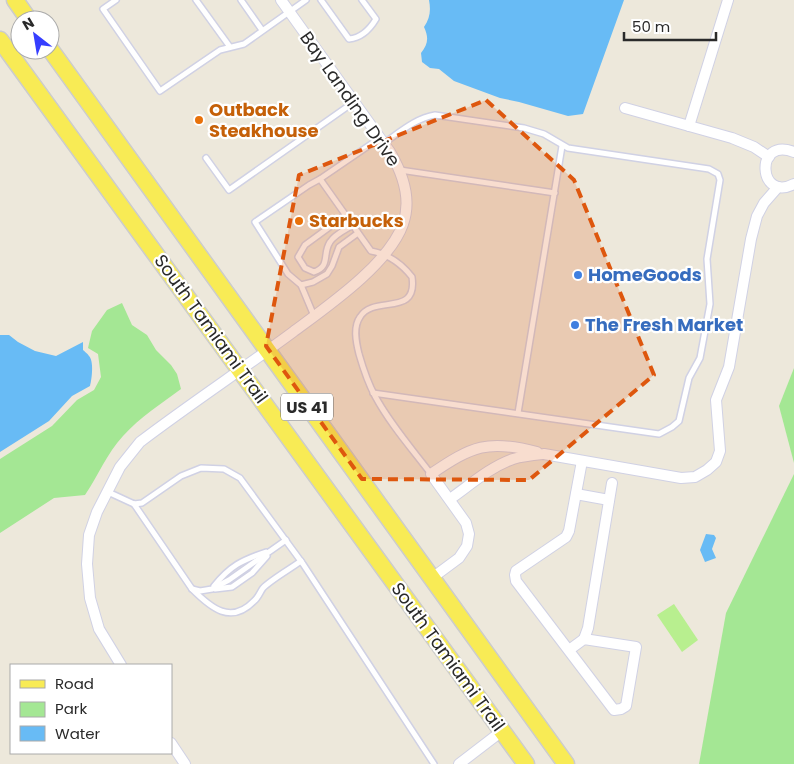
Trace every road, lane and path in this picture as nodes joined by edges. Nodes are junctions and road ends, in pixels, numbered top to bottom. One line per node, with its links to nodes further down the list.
1 (116, 0): 12 (lane)
2 (196, 0): 12 (lane)
3 (240, 0): 10 (lane)
4 (281, 0): 9 (street, Bay Landing Drive)
5 (306, 0): 9 (lane)
6 (321, 0): 7 (lane)
7 (362, 0)
8 (728, 0): 16 (street)
9 (289, 11): 10 (lane); 14 (street, Bay Landing Drive)
10 (262, 30): 12 (lane)
11 (0, 40): 34 (main road, South Tamiami Trail / US 41)
12 (230, 47)
13 (58, 60): 33 (main road, South Tamiami Trail / US 41)
14 (354, 102): 17 (street, Bay Landing Drive); 21 (lane)
15 (625, 108): 16 (street)
16 (688, 126): 20 (street)
17 (382, 140): 18 (lane); 22 (street, Bay Landing Drive); 23 (lane)
18 (562, 146): 26 (lane); 36 (lane)
19 (794, 152): 20 (street)
20 (769, 157): 25 (street)
21 (206, 158)
22 (400, 170): 26 (lane); 30 (street, Bay Landing Drive)
23 (320, 179): 27 (lane); 31 (lane)
24 (794, 184): 25 (street)
25 (778, 186): 38 (street)
26 (555, 193): 36 (lane)
27 (346, 216): 28 (lane); 28 (lane)
28 (353, 225): 29 (lane)
29 (358, 233): 30 (lane); 31 (lane)
30 (385, 254): 32 (street, Bay Landing Drive); 35 (lane)
31 (301, 285): 32 (lane)
32 (314, 316): 33 (street, Bay Landing Drive)
33 (267, 351): 34 (street, Bay Landing Drive); 49 (main road, South Tamiami Trail / US 41)
34 (241, 370): 41 (street, Bay Landing Drive); 55 (main road, South Tamiami Trail / US 41)
35 (373, 392): 36 (lane); 39 (lane)
36 (518, 413)
37 (544, 454): 38 (street); 39 (street); 43 (street)
38 (582, 461): 42 (street)
39 (431, 474): 43 (street)
40 (612, 483): 44 (street)
41 (107, 491): 45 (lane); 54 (street, Bay Landing Drive)
42 (576, 494): 44 (street); 53 (street)
43 (450, 499): 49 (street)
44 (609, 500): 52 (street)
45 (134, 504): 46 (lane); 50 (lane)
46 (286, 540): 47 (lane); 48 (lane)
47 (272, 550): 51 (lane); 51 (lane)
48 (301, 561): 50 (lane); 58 (lane)
49 (432, 578): 61 (main road, South Tamiami Trail / US 41)
50 (192, 589): 51 (lane)
51 (212, 589)
52 (584, 639): 53 (street); 53 (street)
53 (569, 650)
54 (120, 664)
55 (502, 731): 59 (street); 60 (main road, South Tamiami Trail / US 41)
56 (172, 744): 57 (street)
57 (185, 764)
58 (434, 764)
59 (459, 764)
60 (526, 764)
61 (566, 764)

